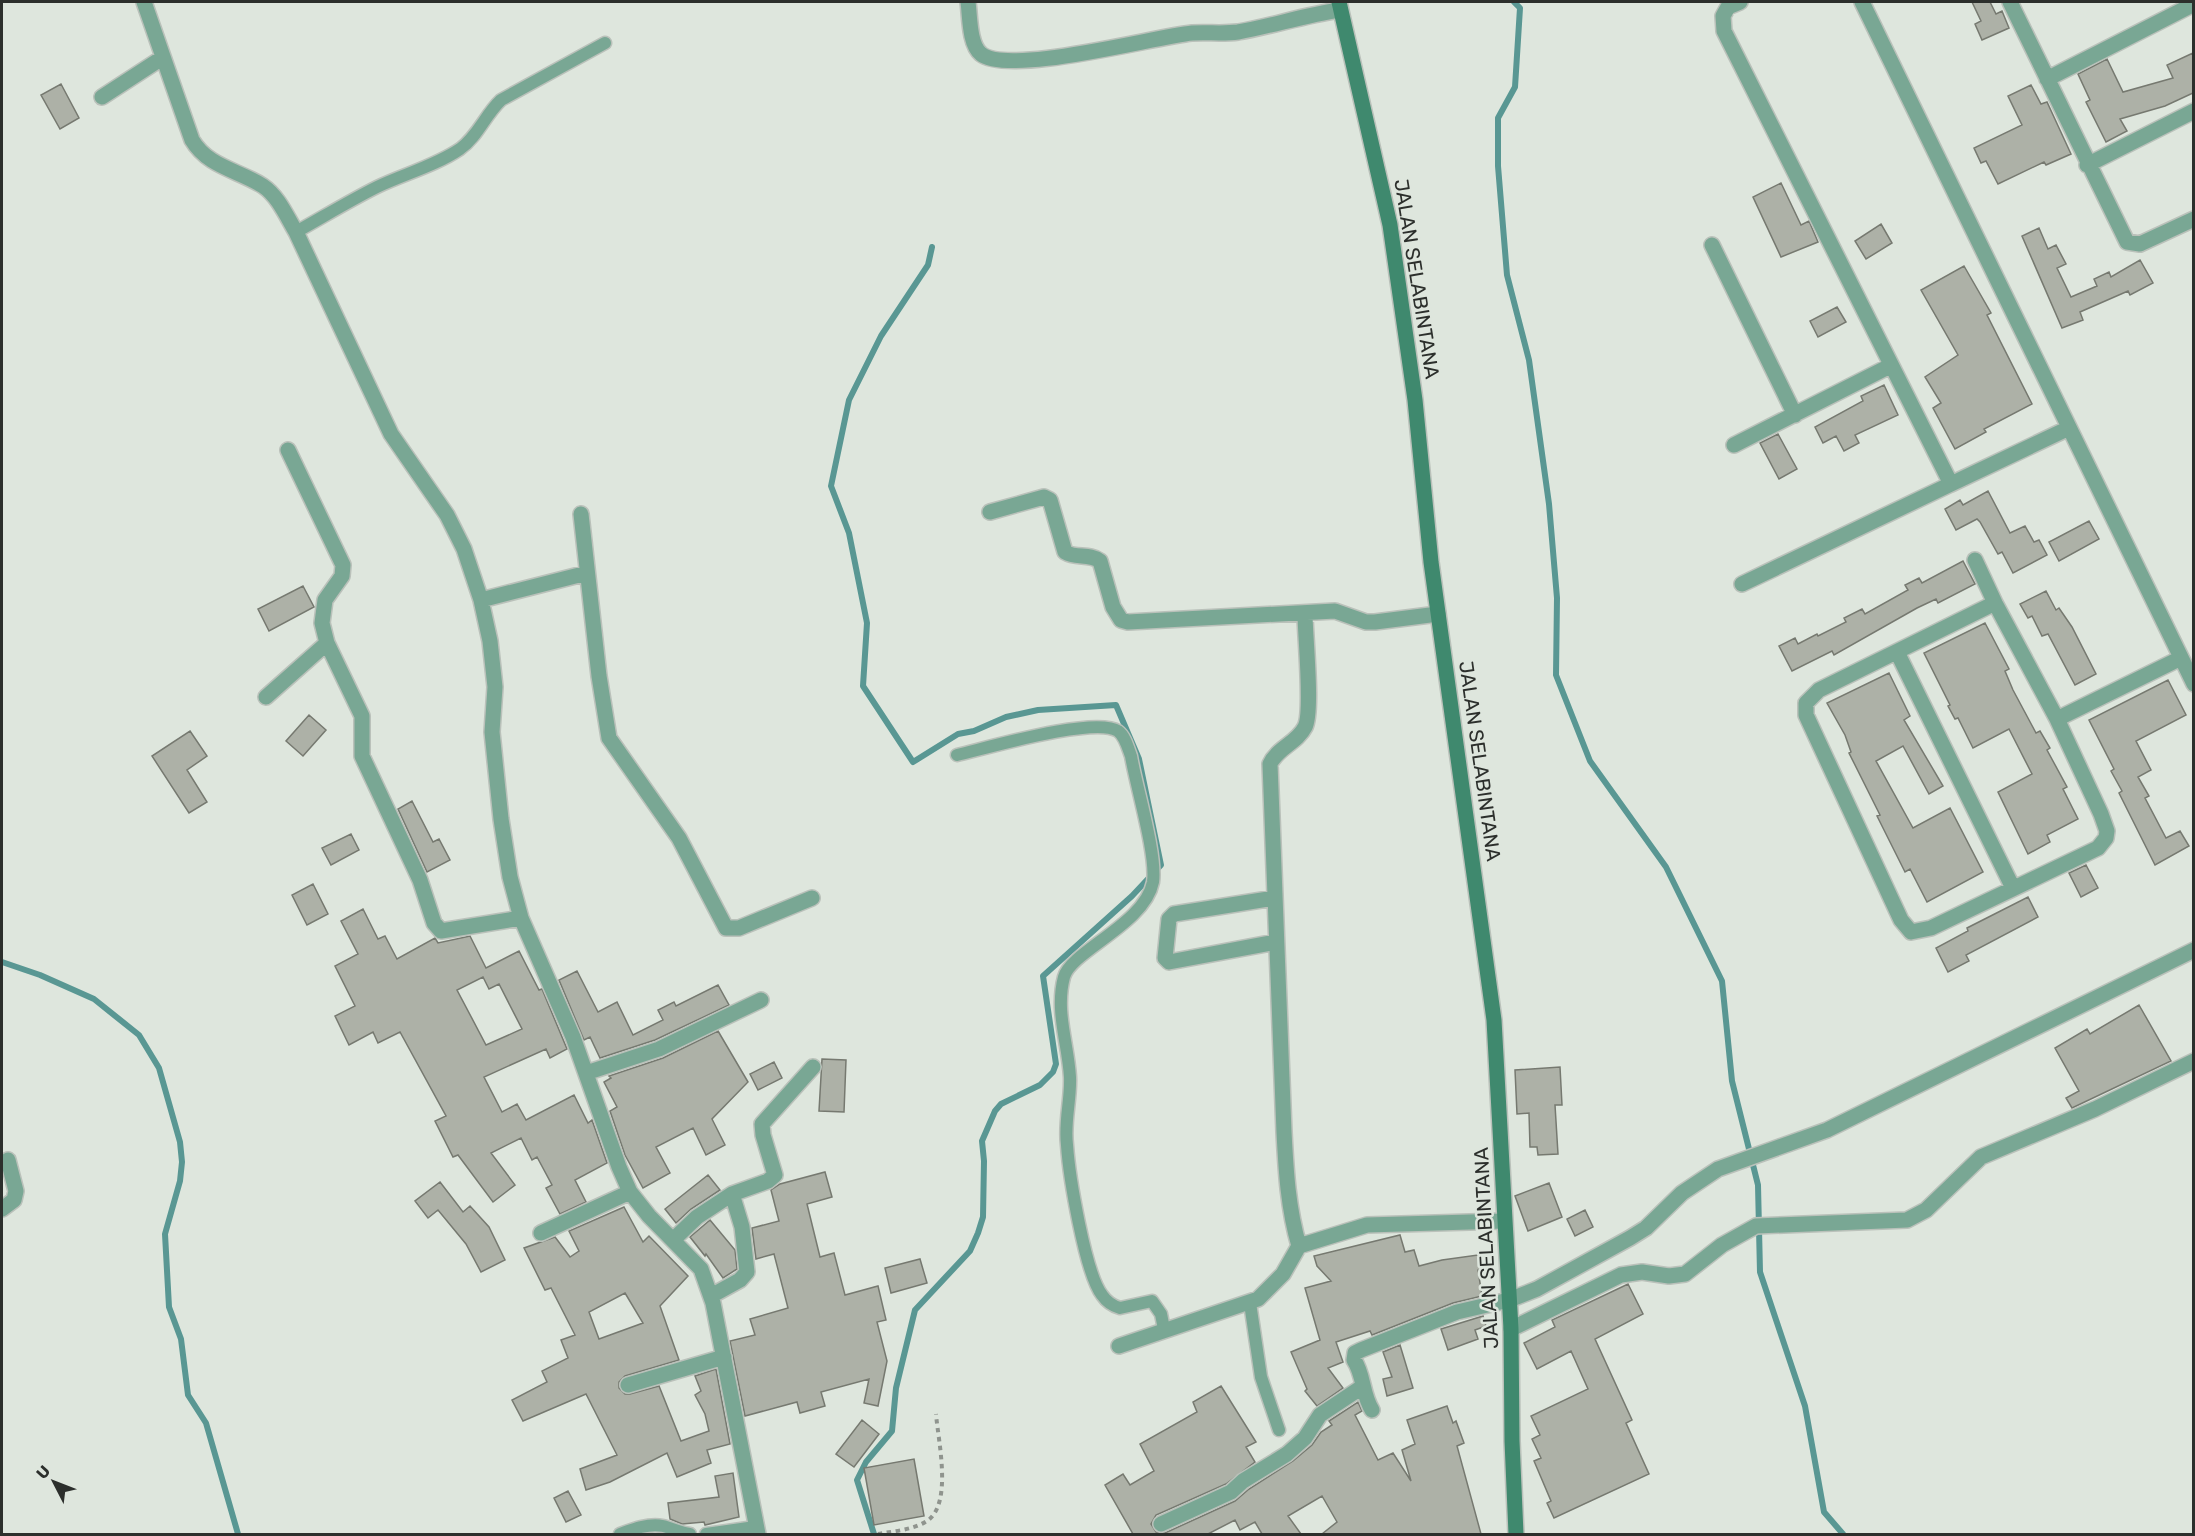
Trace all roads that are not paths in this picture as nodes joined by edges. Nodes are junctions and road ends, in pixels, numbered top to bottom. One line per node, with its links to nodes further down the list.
1 (144, 2): 9 (street)
2 (968, 2): 7 (street)
3 (1740, 2): 17 (street)
4 (1862, 2): 19 (street)
5 (2010, 2): 10 (street)
6 (2193, 4): 10 (street)
7 (1340, 6): 31 (street, JALAN SELABINTANA)
8 (605, 43): 15 (lane)
9 (162, 58): 11 (street); 15 (street)
10 (2047, 79): 13 (street)
11 (102, 97)
12 (2193, 111): 13 (street)
13 (2087, 165): 14 (street)
14 (2193, 219)
15 (297, 232): 28 (street)
16 (1712, 245): 18 (street)
17 (1890, 366): 18 (street); 22 (street)
18 (1795, 415): 20 (street)
19 (2069, 428): 22 (street); 34 (street)
20 (1734, 445)
21 (288, 450): 32 (street)
22 (1951, 484): 27 (street)
23 (990, 512): 30 (street)
24 (581, 514): 26 (street)
25 (1975, 560): 29 (street)
26 (587, 573): 28 (street); 40 (street)
27 (1742, 584)
28 (481, 600): 42 (street)
29 (1995, 603): 33 (street); 37 (street)
30 (1305, 614): 31 (street); 41 (street)
31 (1438, 614): 53 (street, JALAN SELABINTANA)
32 (327, 643): 36 (street); 42 (street)
33 (1897, 652): 39 (street); 39 (street)
34 (2181, 658): 35 (street); 37 (street)
35 (2193, 684)
36 (266, 697)
37 (2057, 719): 39 (street)
38 (957, 755): 60 (lane)
39 (2013, 888)
40 (812, 898)
41 (1274, 898): 43 (street); 43 (street)
42 (521, 918): 48 (street)
43 (1276, 942): 56 (street)
44 (2193, 950): 58 (street)
45 (761, 999): 48 (street)
46 (2193, 1061): 61 (street)
47 (813, 1067): 51 (street)
48 (586, 1073): 50 (street)
49 (8, 1160): 52 (street)
50 (630, 1192): 54 (street); 55 (street)
51 (732, 1194): 55 (street); 57 (street)
52 (2, 1209)
53 (1504, 1221): 56 (street); 58 (street, JALAN SELABINTANA)
54 (541, 1233)
55 (673, 1239): 57 (street)
56 (1299, 1246): 59 (street)
57 (711, 1296): 63 (street)
58 (1509, 1300): 61 (street, JALAN SELABINTANA); 65 (street)
59 (1250, 1303): 60 (street); 67 (lane)
60 (1164, 1329): 62 (street)
61 (1511, 1329): 73 (street, JALAN SELABINTANA)
62 (1119, 1346)
63 (724, 1357): 64 (street); 69 (street)
64 (628, 1385)
65 (1362, 1387): 66 (street); 68 (street)
66 (1372, 1410)
67 (1280, 1430)
68 (1161, 1524)
69 (756, 1531): 72 (lane)
70 (620, 1534): 71 (lane)
71 (690, 1534)
72 (706, 1534)
73 (1516, 1534)

